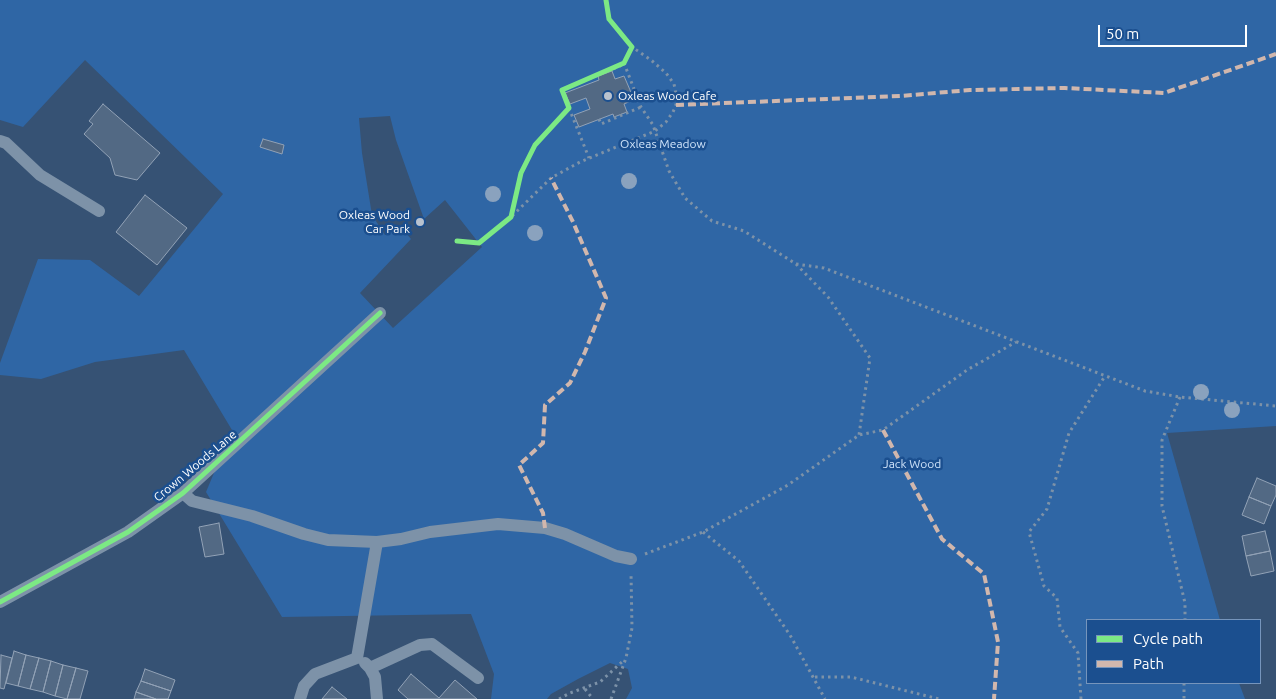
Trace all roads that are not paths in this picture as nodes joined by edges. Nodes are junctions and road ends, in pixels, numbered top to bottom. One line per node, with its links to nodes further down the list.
1 (0, 141): 2 (lane)
2 (99, 211)
3 (380, 313): 4 (lane, Crown Woods Lane)
4 (183, 493): 5 (lane); 7 (lane, Crown Woods Lane)
5 (377, 542): 6 (lane); 8 (lane)
6 (631, 559)
7 (0, 602)
8 (357, 658): 9 (lane); 11 (lane)
9 (370, 668): 10 (lane); 12 (lane)
10 (478, 678)
11 (300, 699)
12 (377, 699)

